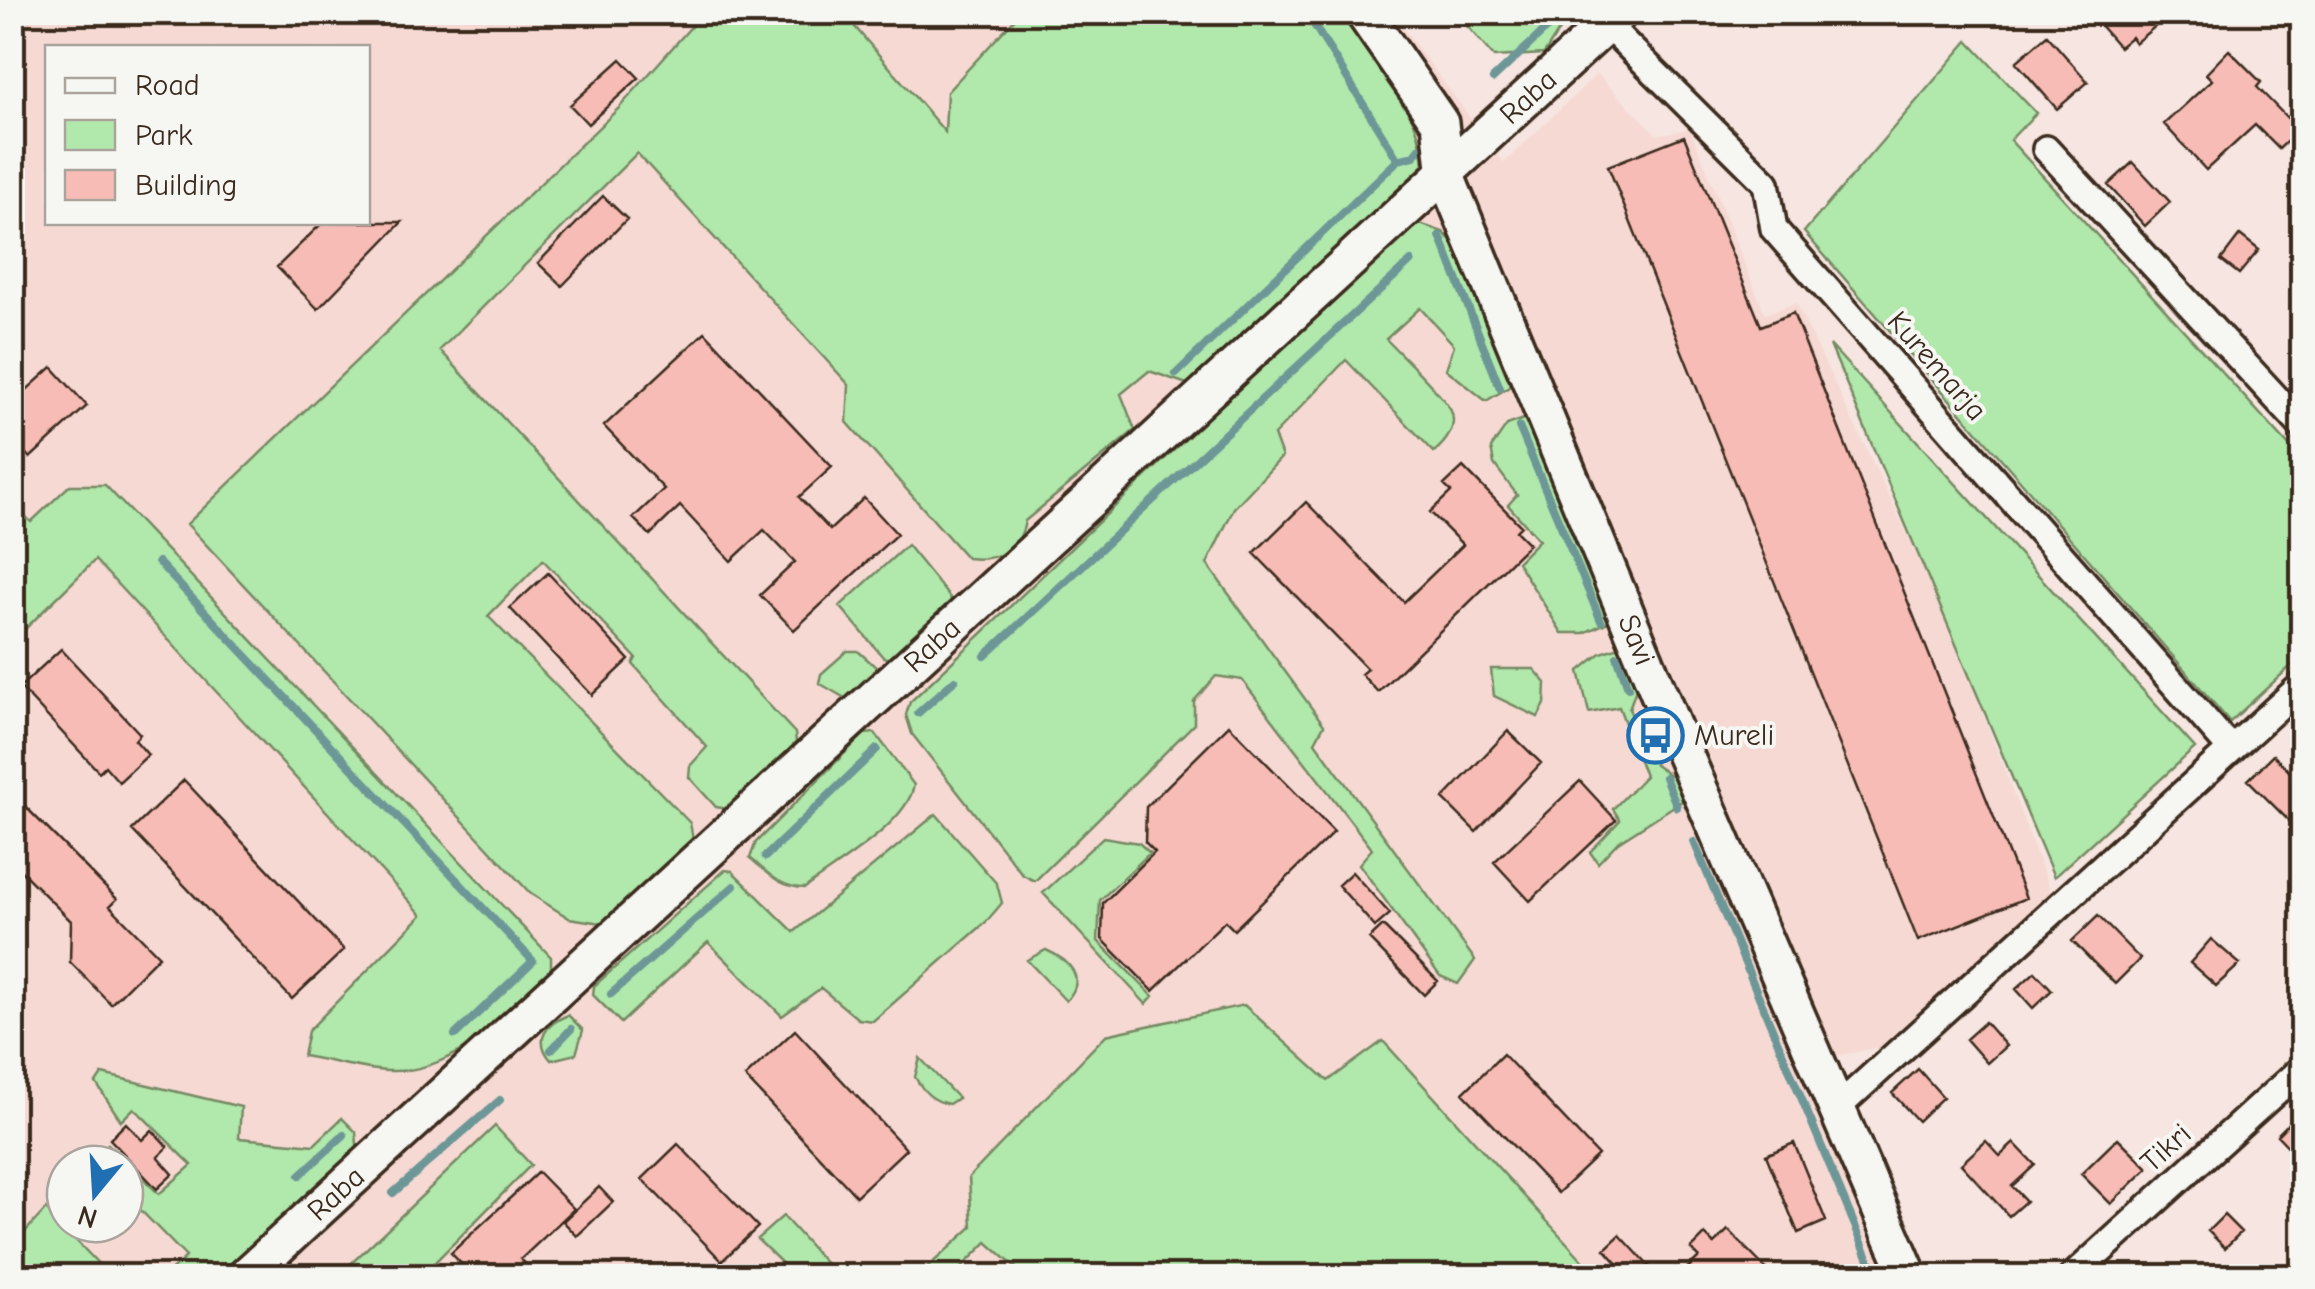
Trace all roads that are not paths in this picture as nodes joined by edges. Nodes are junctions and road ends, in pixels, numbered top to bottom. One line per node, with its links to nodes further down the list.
1 (1362, 12): 4 (street, Savi)
2 (1614, 19): 4 (street, Raba); 7 (street, Kuremarja)
3 (2046, 149): 5 (street)
4 (1446, 176): 9 (street, Savi); 10 (street, Raba)
5 (2302, 426)
6 (2302, 685): 7 (street)
7 (2230, 749): 9 (street)
8 (2302, 1068): 12 (street, Tikri)
9 (1837, 1108): 11 (street, Savi)
10 (246, 1276)
11 (1909, 1276)
12 (2073, 1276)

